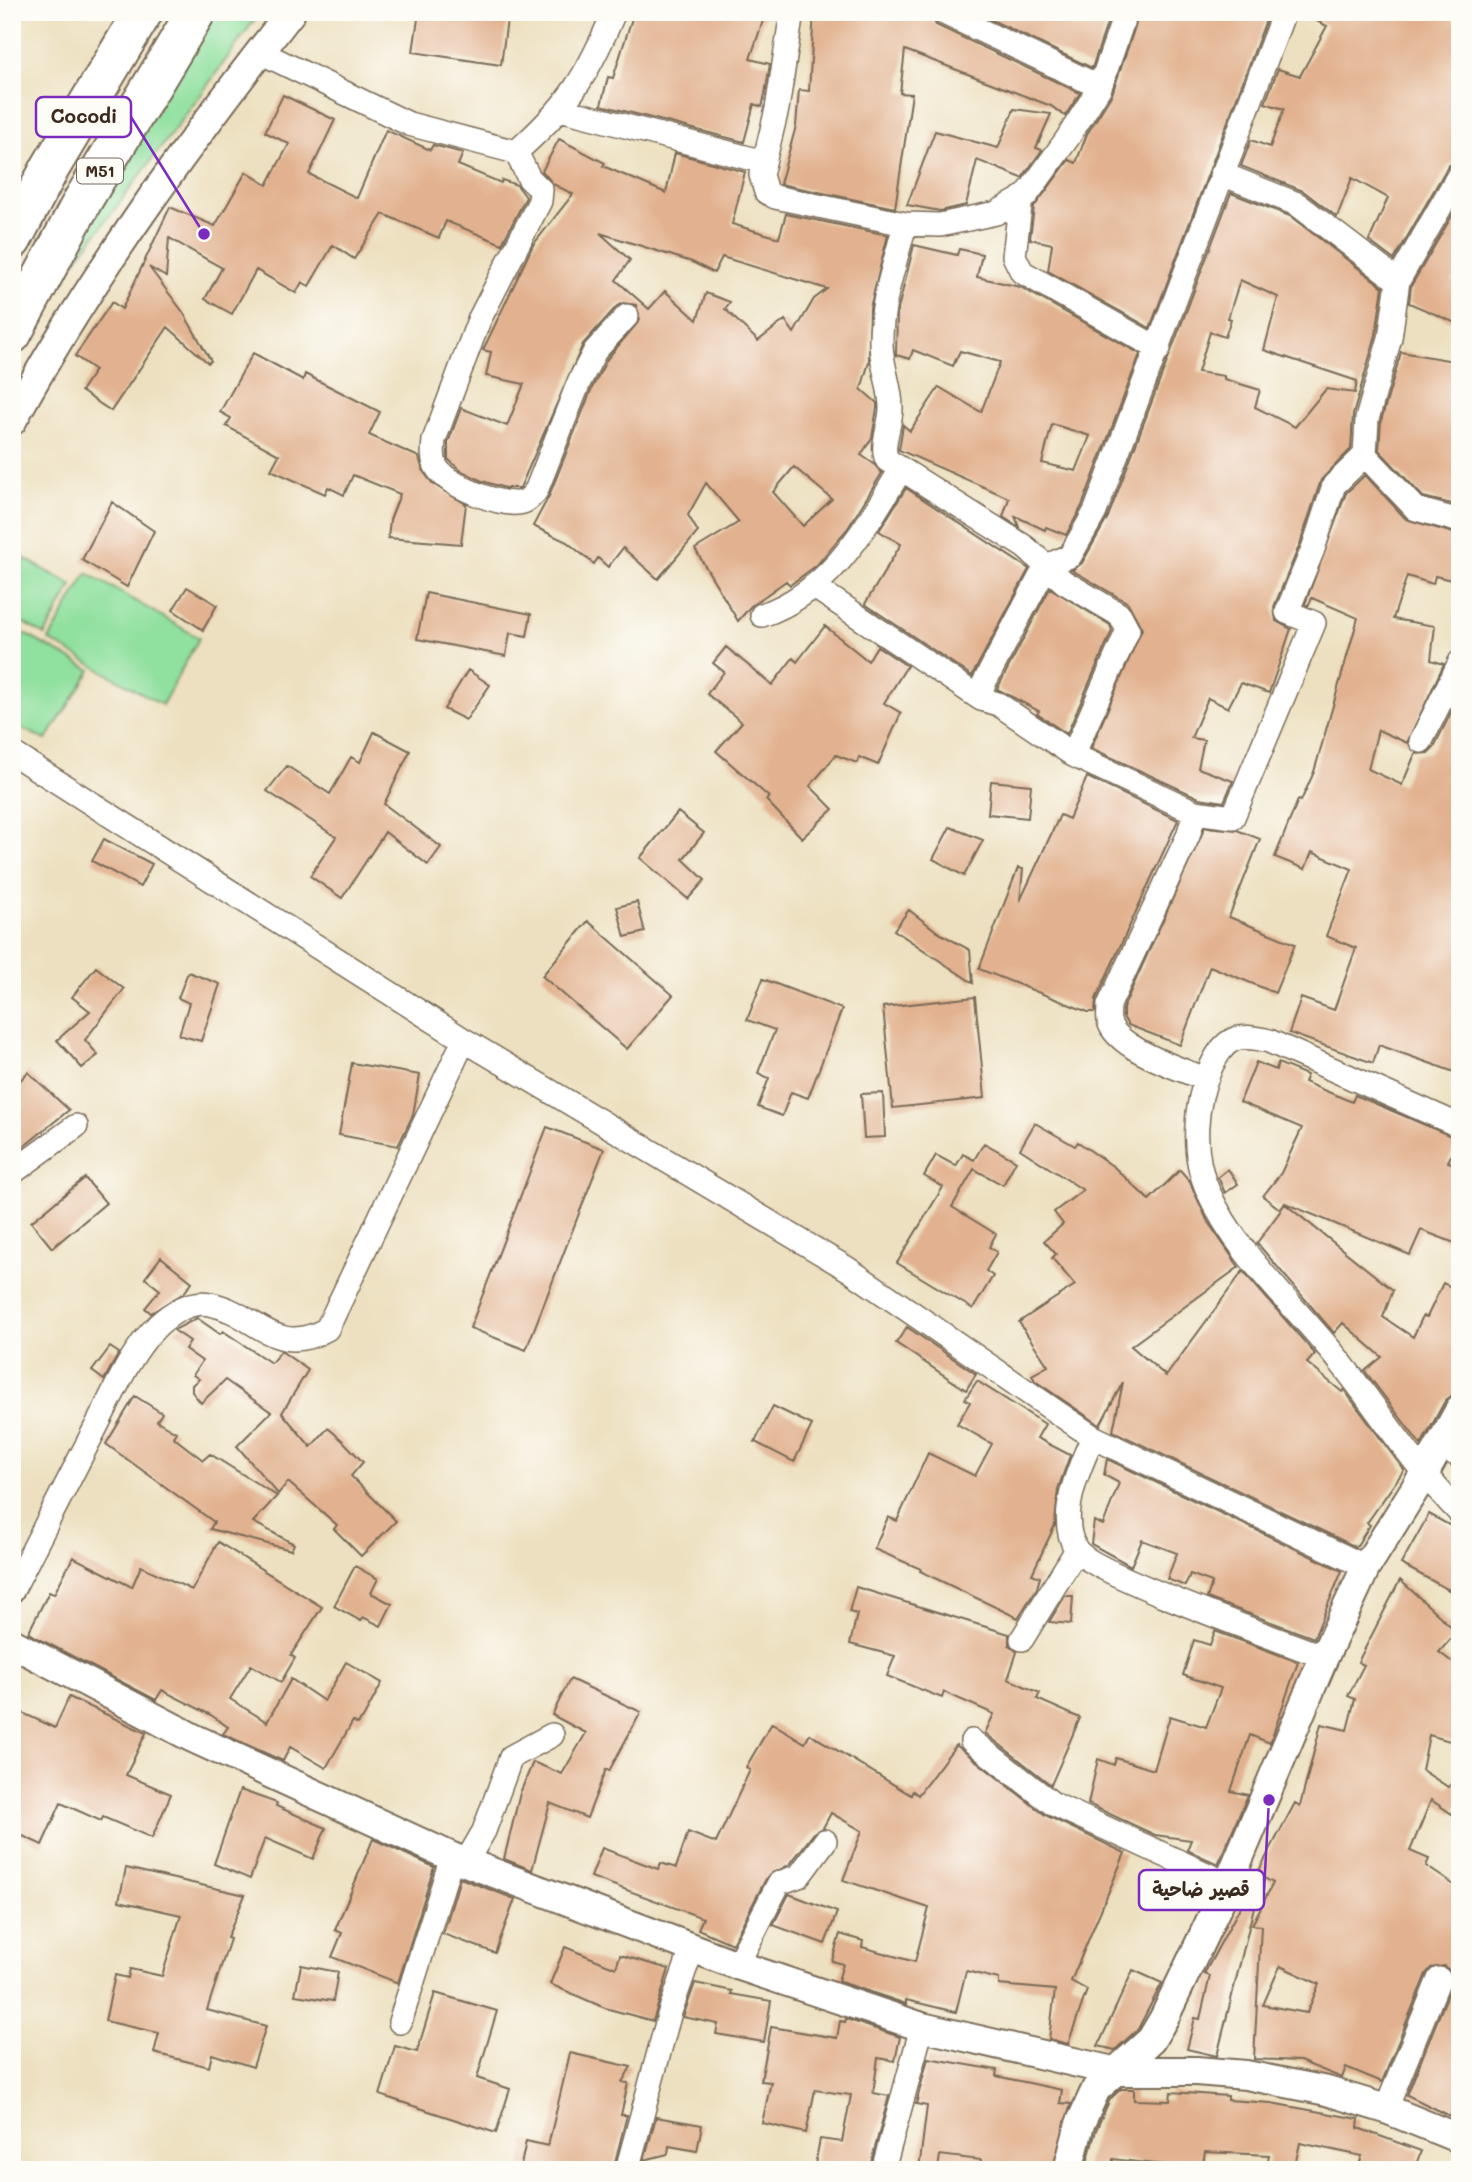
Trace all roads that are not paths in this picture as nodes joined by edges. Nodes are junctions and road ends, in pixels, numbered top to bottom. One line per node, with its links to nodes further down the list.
1 (144, 12): 18 (highway, M51)
2 (196, 12): 21 (highway, M51)
3 (291, 12): 9 (street)
4 (614, 12): 11 (street)
5 (792, 12): 13 (street)
6 (942, 12): 10 (street)
7 (1126, 12): 10 (street)
8 (1284, 12): 15 (street)
9 (260, 52): 12 (street); 23 (street)
10 (1100, 87): 16 (street)
11 (560, 109): 12 (street); 13 (street)
12 (516, 152): 20 (street)
13 (764, 162): 17 (street)
14 (1460, 173): 19 (street)
15 (1222, 174): 19 (street); 22 (street)
16 (1021, 198): 17 (street); 22 (street)
17 (905, 224): 25 (street)
18 (12, 240)
19 (1398, 281): 24 (street)
20 (627, 316)
21 (12, 334)
22 (1159, 349): 27 (street)
23 (12, 421)
24 (1365, 454): 26 (street); 35 (street)
25 (900, 471): 27 (street); 28 (street)
26 (1460, 521)
27 (1046, 566): 31 (street); 34 (street)
28 (813, 586): 29 (street); 31 (street)
29 (762, 615)
30 (1460, 662): 32 (street)
31 (981, 699): 34 (street)
32 (1421, 741)
33 (12, 753): 36 (street)
34 (1073, 755): 35 (street)
35 (1195, 811): 37 (street)
36 (464, 1040): 42 (street); 48 (street)
37 (1205, 1079): 39 (street); 44 (street)
38 (76, 1126): 40 (street)
39 (1460, 1126)
40 (12, 1173)
41 (1460, 1409): 43 (street)
42 (1093, 1437): 46 (street); 47 (street)
43 (1449, 1451): 44 (street)
44 (1423, 1476): 45 (street); 47 (street)
45 (1460, 1513)
46 (1076, 1550): 49 (street); 51 (street)
47 (1366, 1567): 51 (street)
48 (12, 1591)
49 (1022, 1639)
50 (12, 1643): 55 (street)
51 (1324, 1657): 56 (street)
52 (551, 1735): 55 (street)
53 (972, 1741): 56 (street)
54 (825, 1841): 58 (street)
55 (459, 1860): 57 (street); 60 (street)
56 (1228, 1884): 62 (street)
57 (692, 1949): 58 (street); 65 (street)
58 (737, 1965): 61 (street)
59 (1439, 1979): 63 (street)
60 (400, 2022)
61 (922, 2027): 62 (street); 66 (street)
62 (1114, 2071): 63 (street); 67 (street)
63 (1386, 2109): 64 (street)
64 (1460, 2139)
65 (627, 2170)
66 (883, 2170)
67 (1068, 2170)

